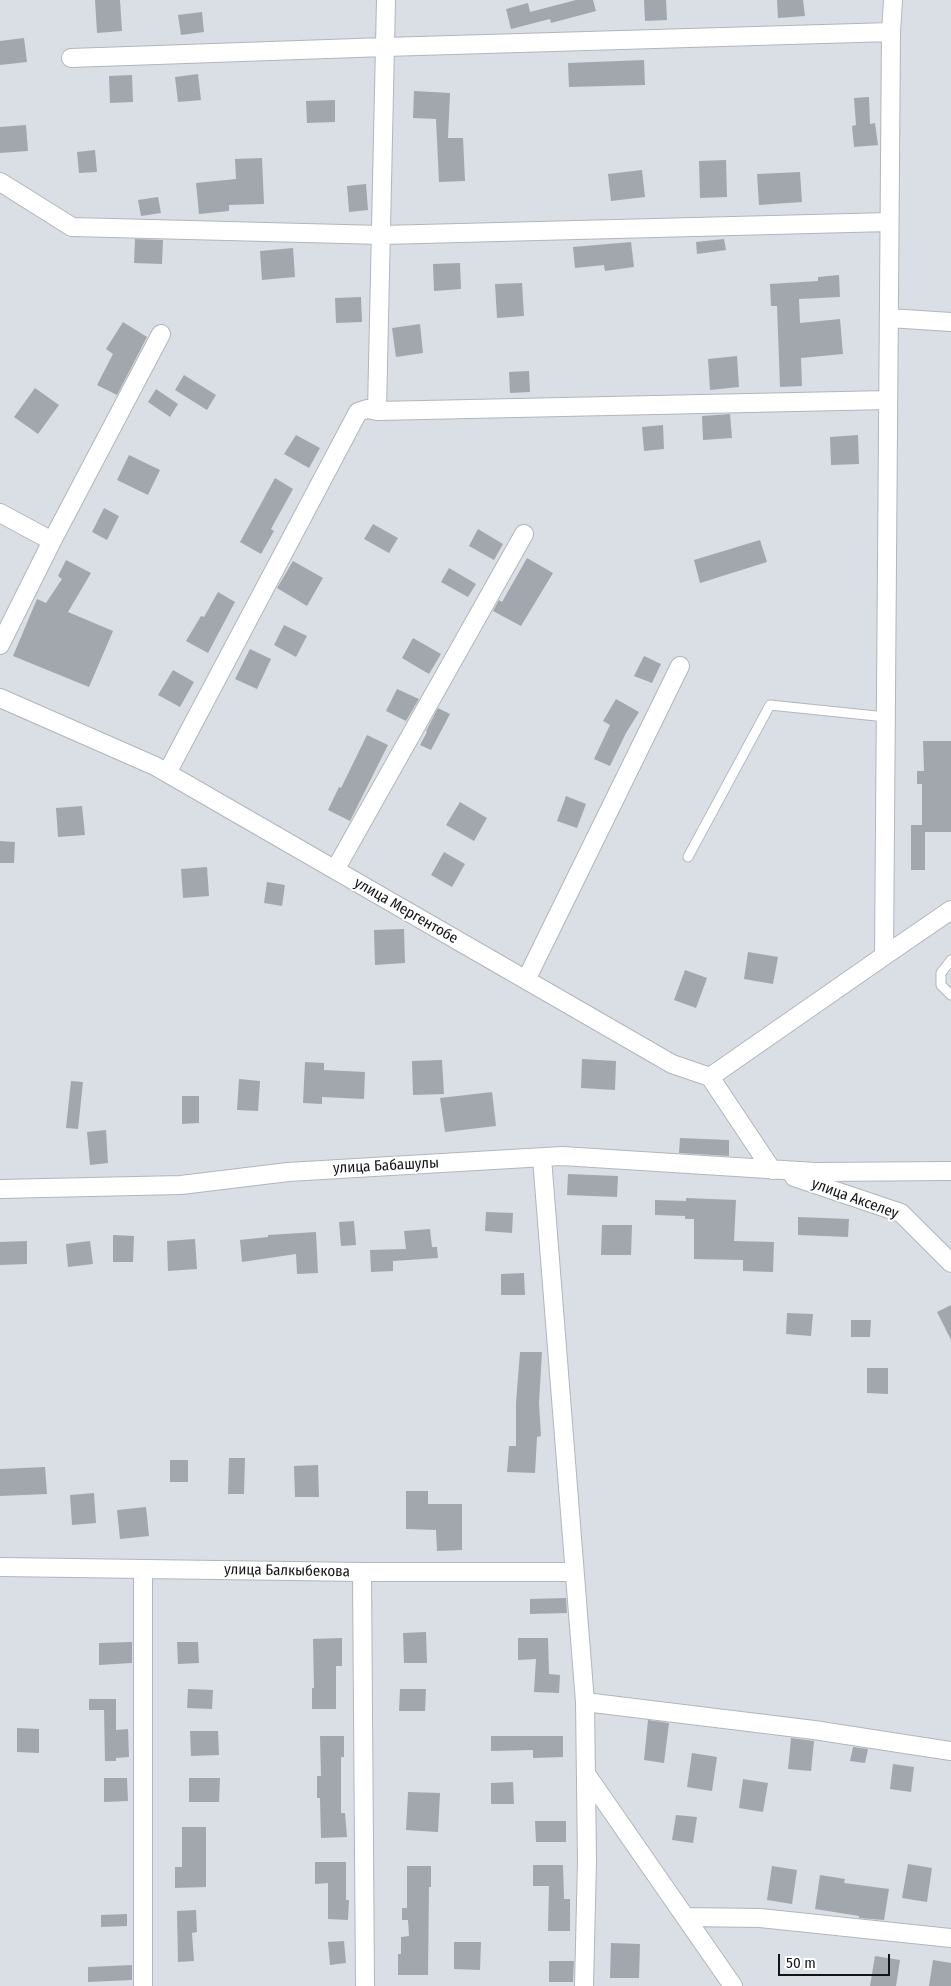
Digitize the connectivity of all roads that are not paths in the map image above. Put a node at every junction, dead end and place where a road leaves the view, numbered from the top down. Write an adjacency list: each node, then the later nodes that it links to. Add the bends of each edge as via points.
1 (386, 0): 4 (street)
2 (894, 0): 3 (street)
3 (891, 32): 4 (street); 7 (street)
4 (385, 46): 5 (street); 8 (street)
5 (71, 58)
6 (0, 182): 8 (street, via 72,226)
7 (889, 222): 8 (street); 9 (street)
8 (382, 235): 13 (street)
9 (889, 318): 10 (street); 12 (street)
10 (951, 322)
11 (161, 334): 16 (street)
12 (888, 400): 13 (street); 20 (street)
13 (377, 411): 21 (street, via 367,409 358,412)
14 (0, 512): 16 (street)
15 (524, 534): 23 (street)
16 (52, 541): 17 (street)
17 (0, 645)
18 (680, 666): 27 (street)
19 (0, 698): 21 (street, улица Мергентобе)
20 (886, 717): 22 (lane, via 770,705); 25 (street)
21 (167, 773): 23 (street, улица Мергентобе)
22 (688, 857)
23 (335, 870): 27 (street, улица Мергентобе)
24 (951, 910): 25 (street)
25 (884, 956): 29 (street)
26 (951, 960): 28 (lane, via 941,974 941,985)
27 (526, 980): 29 (street, улица Мергентобе, via 672,1064)
28 (951, 995)
29 (710, 1077): 31 (street)
30 (542, 1158): 31 (street, улица Бабашулы, via 571,1157); 33 (street, улица Бабашулы, via 288,1172 181,1185); 38 (street)
31 (772, 1170): 32 (street); 34 (street, улица Акселеу, via 901,1213)
32 (951, 1171)
33 (0, 1189)
34 (951, 1263)
35 (0, 1567): 36 (street, улица Балкыбекова)
36 (143, 1569): 37 (street, улица Балкыбекова); 44 (street)
37 (362, 1572): 38 (street, улица Балкыбекова); 45 (street)
38 (574, 1572): 39 (street)
39 (585, 1702): 40 (street, via 814,1730); 41 (street)
40 (951, 1751)
41 (586, 1774): 42 (street); 46 (street)
42 (686, 1917): 43 (street, via 760,1918); 47 (street)
43 (951, 1938)
44 (143, 1986)
45 (364, 1986)
46 (584, 1986)
47 (733, 1986)

